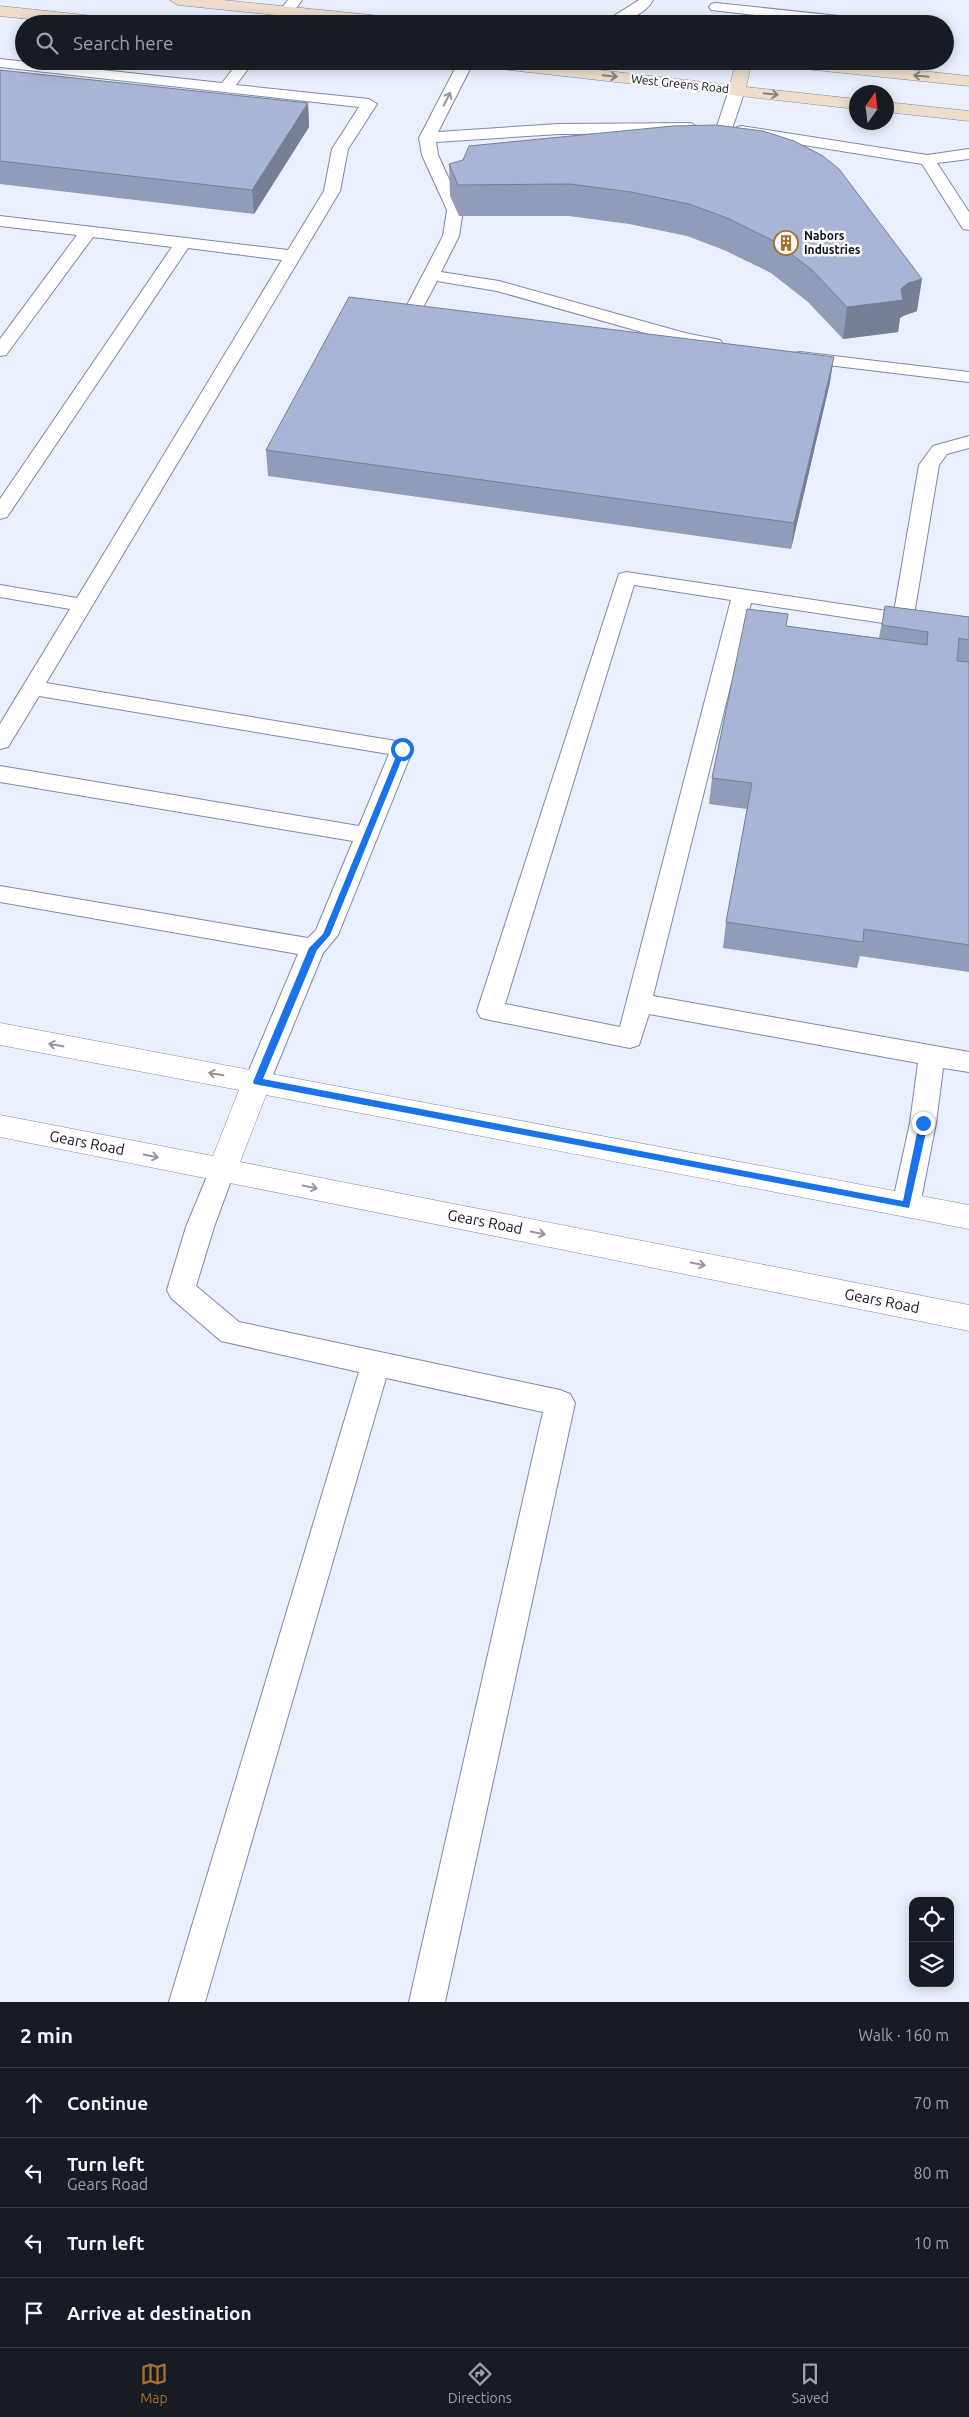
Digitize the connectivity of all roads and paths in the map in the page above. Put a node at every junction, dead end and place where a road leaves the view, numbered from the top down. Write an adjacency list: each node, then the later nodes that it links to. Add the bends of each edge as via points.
1 (178, 0): 5 (main road)
2 (646, 0): 8 (lane)
3 (716, 7): 9 (lane)
4 (0, 12): 6 (main road)
5 (286, 12): 7 (main road)
6 (30, 15)
7 (317, 15)
8 (624, 15)
9 (822, 15)
10 (0, 63): 11 (lane)
11 (15, 65)
12 (63, 70): 19 (lane)
13 (240, 70): 19 (lane)
14 (462, 70): 25 (lane, one-way to 14)
15 (556, 70): 20 (main road, West Greens Road, one-way to 20)
16 (742, 70): 20 (main road)
17 (882, 70): 18 (main road, one-way to 17)
18 (969, 81)
19 (226, 88): 32 (lane, via 369,104 340,149 332,192)
20 (737, 90): 21 (main road, West Greens Road, one-way to 21); 24 (lane)
21 (849, 103)
22 (894, 108): 23 (main road)
23 (969, 116)
24 (724, 128): 25 (lane, via 598,127 492,131); 27 (lane)
25 (426, 138): 33 (lane, via 454,210 450,236)
26 (969, 154): 27 (lane)
27 (927, 160): 29 (lane)
28 (0, 221): 30 (lane)
29 (969, 225)
30 (89, 231): 31 (lane); 36 (lane)
31 (183, 243): 32 (lane); 40 (lane)
32 (293, 256): 43 (lane)
33 (431, 275): 34 (lane); 35 (lane, via 499,286 683,338)
34 (404, 328)
35 (732, 347)
36 (0, 351)
37 (781, 355): 38 (lane)
38 (969, 377)
39 (969, 442): 44 (lane, via 940,450 929,465)
40 (0, 513)
41 (0, 591): 43 (lane)
42 (742, 596): 44 (lane); 52 (lane); 52 (lane, via 626,578 490,1012 630,1038)
43 (83, 604): 46 (lane)
44 (902, 620): 45 (lane)
45 (969, 629)
46 (32, 688): 47 (lane); 49 (lane, via 402,749)
47 (0, 742)
48 (0, 774): 49 (lane)
49 (367, 835): 51 (lane, via 326,935)
50 (0, 894): 51 (lane)
51 (313, 948): 56 (lane)
52 (639, 1003): 54 (lane)
53 (0, 1034): 56 (street, one-way to 53)
54 (932, 1056): 55 (lane); 59 (lane, via 923,1123)
55 (969, 1062)
56 (257, 1082): 58 (street); 59 (street)
57 (0, 1126): 58 (street, Gears Road, one-way to 58)
58 (222, 1170): 61 (street, Gears Road, one-way to 61); 62 (lane, via 180,1290 231,1332)
59 (906, 1205): 60 (street)
60 (969, 1217)
61 (969, 1318)
62 (376, 1363): 63 (lane); 64 (lane, via 560,1403)
63 (187, 2002)
64 (427, 2002)

